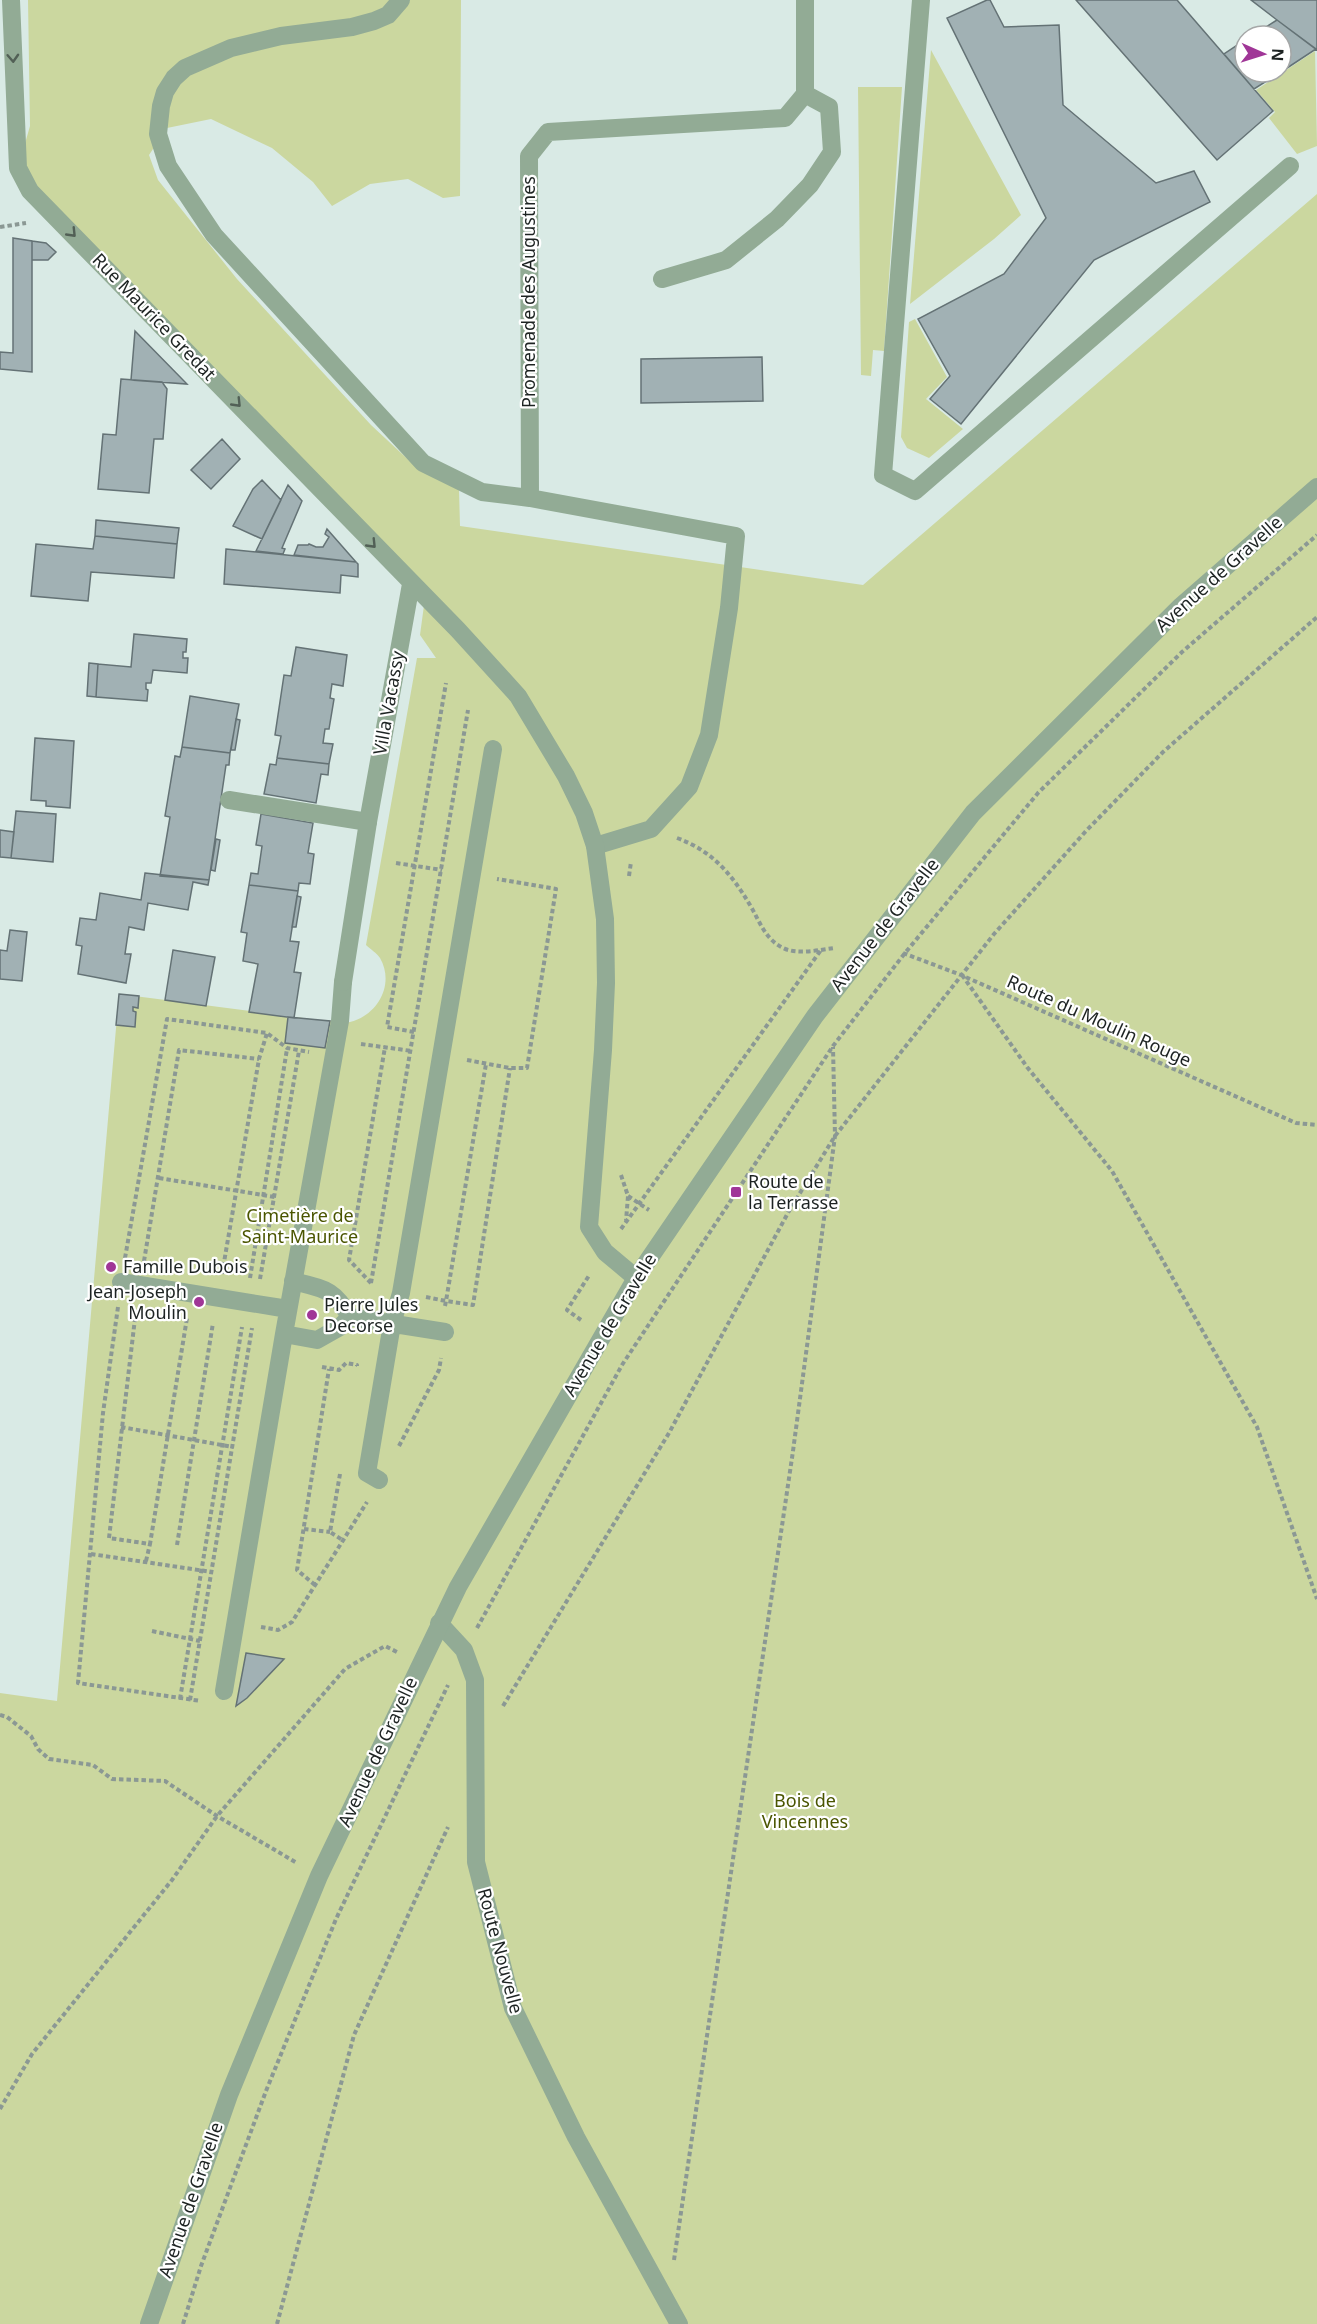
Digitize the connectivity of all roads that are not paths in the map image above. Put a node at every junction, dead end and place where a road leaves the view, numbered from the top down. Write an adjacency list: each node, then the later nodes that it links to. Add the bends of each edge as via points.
1 (11, 0): 10 (street, Rue Maurice Gredat, one-way to 10, via 18,168 30,191)
2 (401, 0): 9 (street, via 388,15 374,21 231,48 185,68 165,92 158,134 160,147 168,166 214,235 423,463 482,492)
3 (805, 0): 5 (street)
4 (921, 0): 6 (street, via 883,475 915,491)
5 (805, 94): 7 (street, via 829,107 832,152 810,185 777,219 726,260); 9 (street, Promenade des Augustines, via 785,118 548,132 529,156)
6 (1290, 166)
7 (662, 279)
8 (1317, 487): 15 (street, Avenue de Gravelle, via 1181,606 973,813 815,1016)
9 (530, 498): 14 (street, via 736,536 709,735 690,787 651,829)
10 (411, 584): 13 (street, Villa Vacassy); 14 (street, via 518,696 566,776)
11 (493, 749): 20 (street)
12 (229, 800): 13 (street)
13 (368, 822): 16 (street, Villa Vacassy, via 340,1022)
14 (595, 846): 15 (street, via 605,919 606,983 590,1227 605,1252)
15 (636, 1278): 24 (street, Avenue de Gravelle)
16 (293, 1281): 18 (street, Villa Vacassy); 19 (street, via 325,1290 340,1300)
17 (121, 1282): 18 (street)
18 (288, 1309): 22 (street, Villa Vacassy)
19 (350, 1317): 20 (street); 22 (street, via 316,1340)
20 (392, 1324): 21 (street); 23 (street, via 367,1473)
21 (445, 1332)
22 (284, 1334): 25 (street, Villa Vacassy)
23 (379, 1480)
24 (439, 1623): 26 (street, Avenue de Gravelle, via 319,1876 229,2095); 27 (street, Route Nouvelle, via 464,1650 475,1680 476,1862 513,2008 576,2137)
25 (224, 1691)
26 (148, 2324)
27 (679, 2324)

